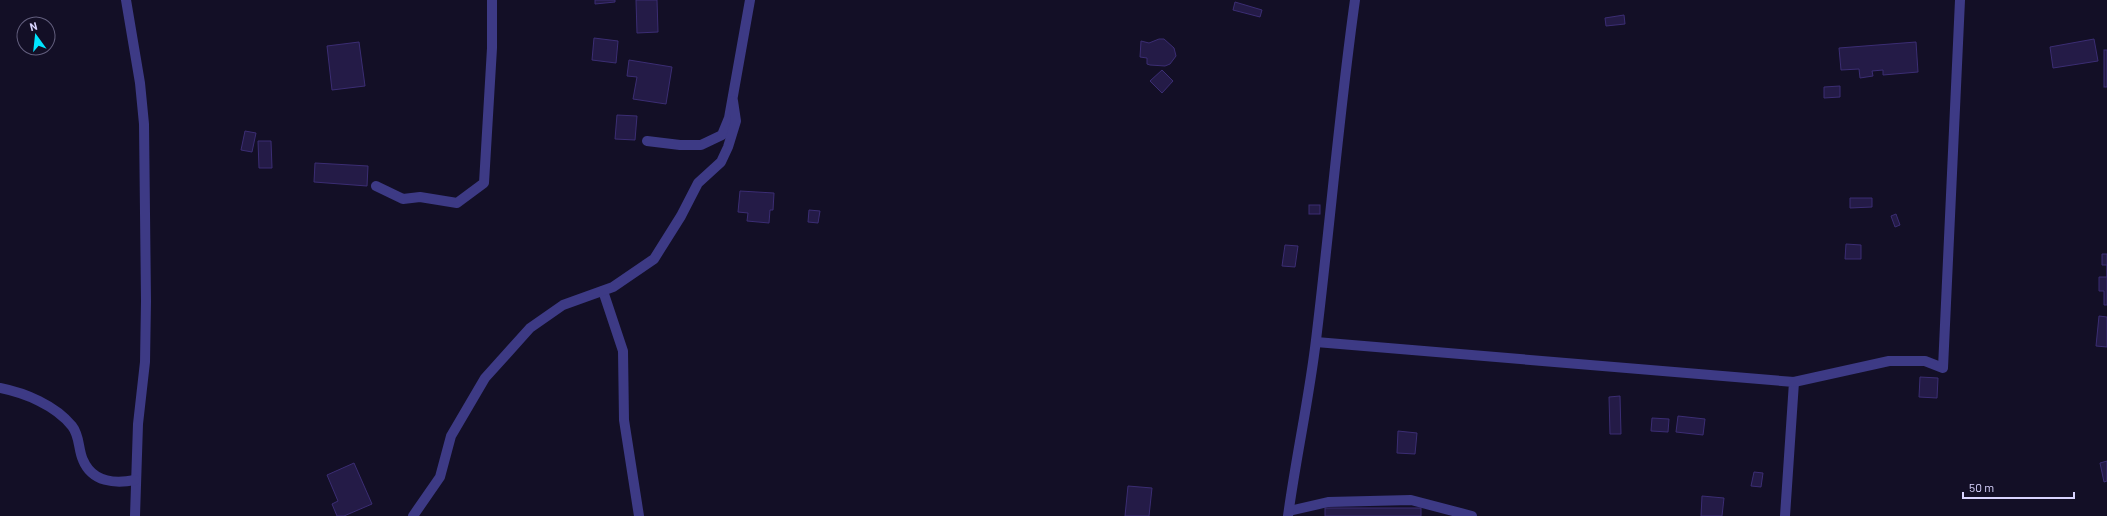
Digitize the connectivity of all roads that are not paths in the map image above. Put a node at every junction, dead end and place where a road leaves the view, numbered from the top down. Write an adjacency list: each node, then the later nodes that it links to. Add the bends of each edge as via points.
1 (126, 0): 13 (street, via 138,67 144,124 145,362)
2 (492, 0): 8 (street, via 492,48 484,182 457,203 420,197 403,199)
3 (750, 0): 6 (street)
4 (1356, 0): 10 (street, via 1345,72)
5 (1960, 0): 11 (street, via 1943,368 1925,361 1889,361)
6 (733, 101): 7 (street, via 722,136 701,145); 9 (street, via 736,121 721,162 698,182 681,216 654,259 614,287)
7 (647, 141)
8 (376, 186)
9 (603, 291): 16 (street, via 563,305 530,328 485,378 451,436 440,477); 17 (street, via 623,352 624,420)
10 (1316, 342): 11 (street); 14 (street)
11 (1794, 382): 19 (street)
12 (0, 388): 13 (street, via 31,398 71,424 83,460 90,472 112,482)
13 (135, 480): 15 (street)
14 (1288, 514): 18 (street, via 1328,502 1411,500)
15 (134, 516)
16 (413, 516)
17 (638, 516)
18 (1472, 516)
19 (1785, 516)

